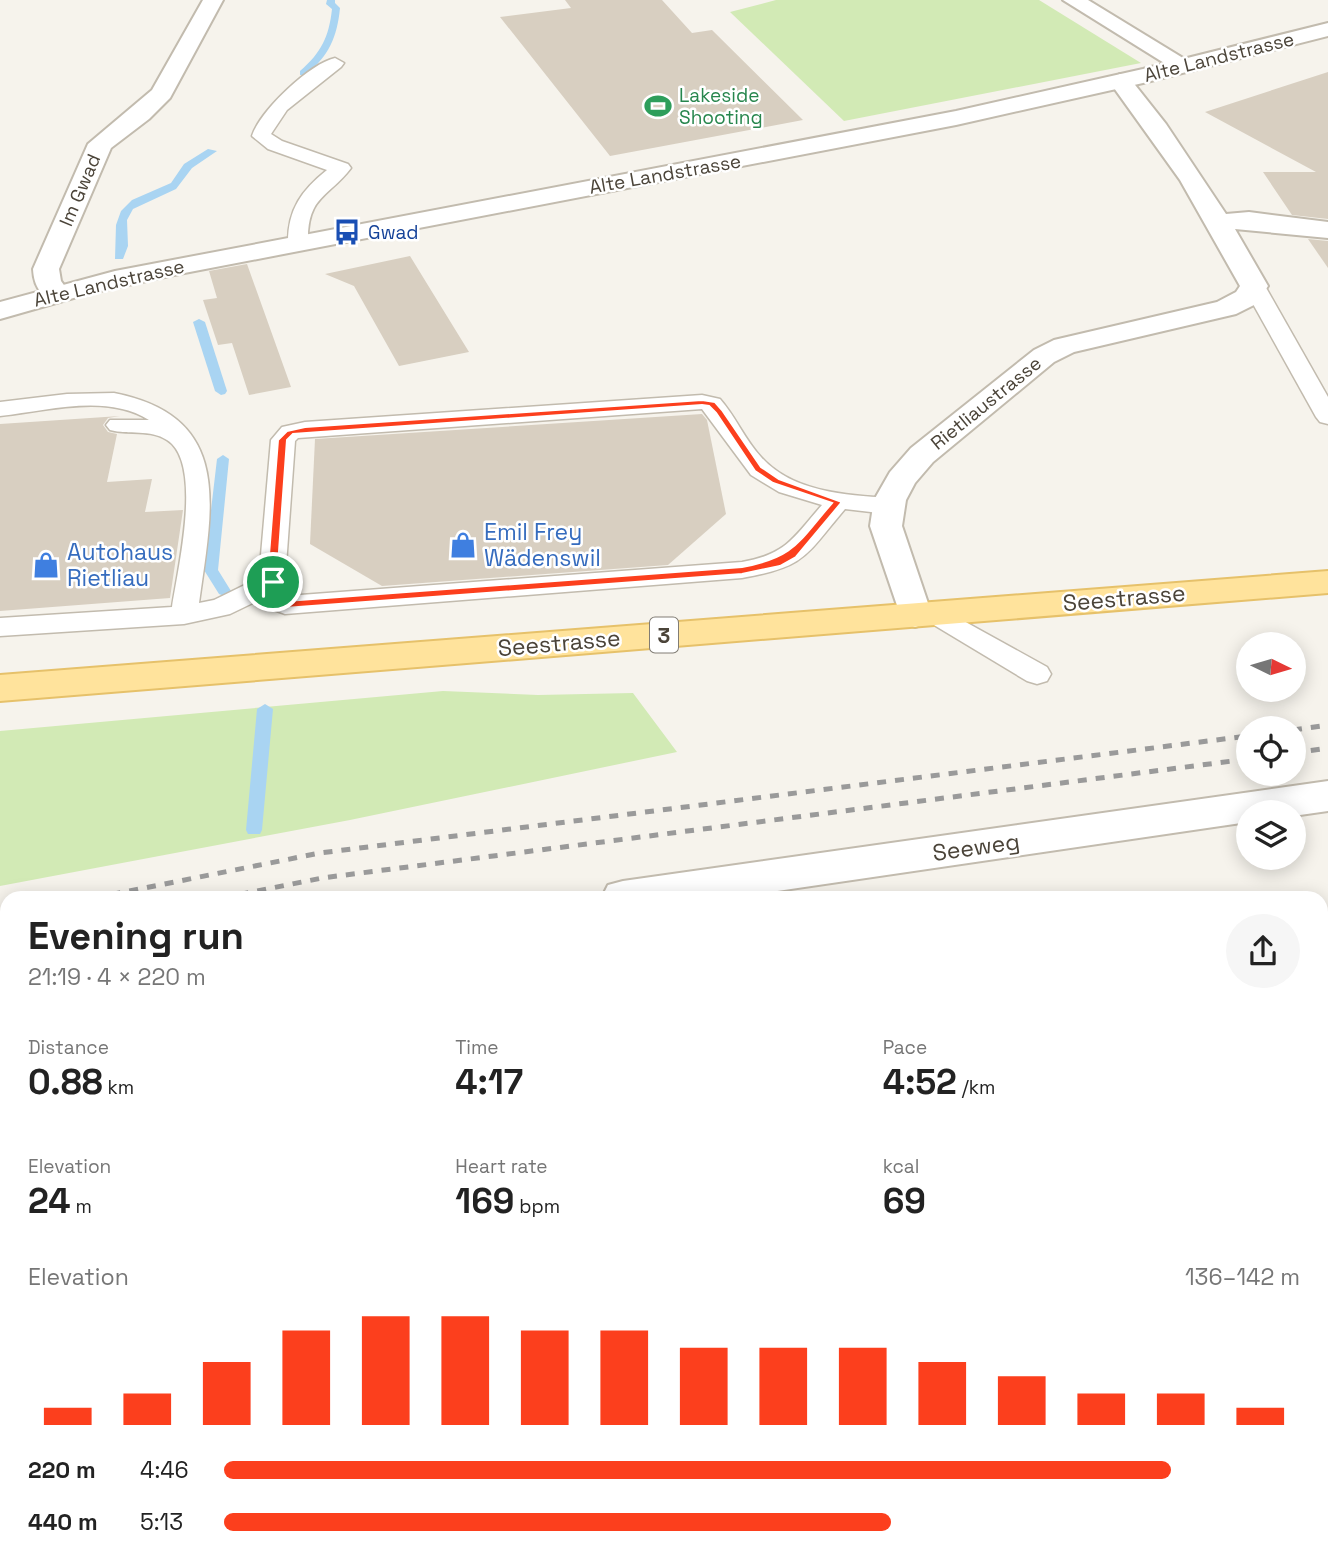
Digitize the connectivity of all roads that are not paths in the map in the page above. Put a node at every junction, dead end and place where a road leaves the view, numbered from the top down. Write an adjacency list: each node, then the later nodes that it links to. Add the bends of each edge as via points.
1 (213, 0): 11 (street, Im Gwad, via 162,93 100,144 46,269 47,282)
2 (1073, 0): 5 (street)
3 (1328, 29): 5 (street, Alte Landstrasse)
4 (335, 63): 9 (lane, via 262,129 261,136 275,145 341,168 304,202 296,221)
5 (1185, 66): 6 (street, Alte Landstrasse)
6 (1120, 81): 7 (street); 9 (street, Alte Landstrasse, via 925,126)
7 (1219, 222): 8 (street, via 1249,220); 10 (street)
8 (1328, 230)
9 (298, 242): 11 (street, Alte Landstrasse)
10 (1254, 286): 14 (lane); 18 (street, Rietliaustrasse, via 1246,298 1226,308 1064,346 1044,356 922,455 901,479)
11 (55, 292): 12 (street, Alte Landstrasse)
12 (0, 311)
13 (0, 409): 16 (lane, via 108,399 141,404 161,414)
14 (1328, 417)
15 (118, 425): 16 (lane, via 161,430)
16 (181, 439): 22 (lane, via 196,469 199,498)
17 (838, 502): 18 (lane); 19 (lane, via 792,555 776,564 742,570 285,605 275,601); 19 (lane, via 776,481 758,469 719,411 702,402 305,429 290,432 283,440)
18 (888, 506): 21 (street, via 886,526)
19 (273, 582): 22 (lane, via 221,608)
20 (1328, 582): 21 (main road, Seestrasse / 3)
21 (924, 614): 24 (lane); 25 (main road, Seestrasse / 3)
22 (184, 615): 23 (lane)
23 (0, 627)
24 (1037, 674)
25 (0, 688)
26 (1328, 796): 27 (street, Seeweg)
27 (665, 891)

